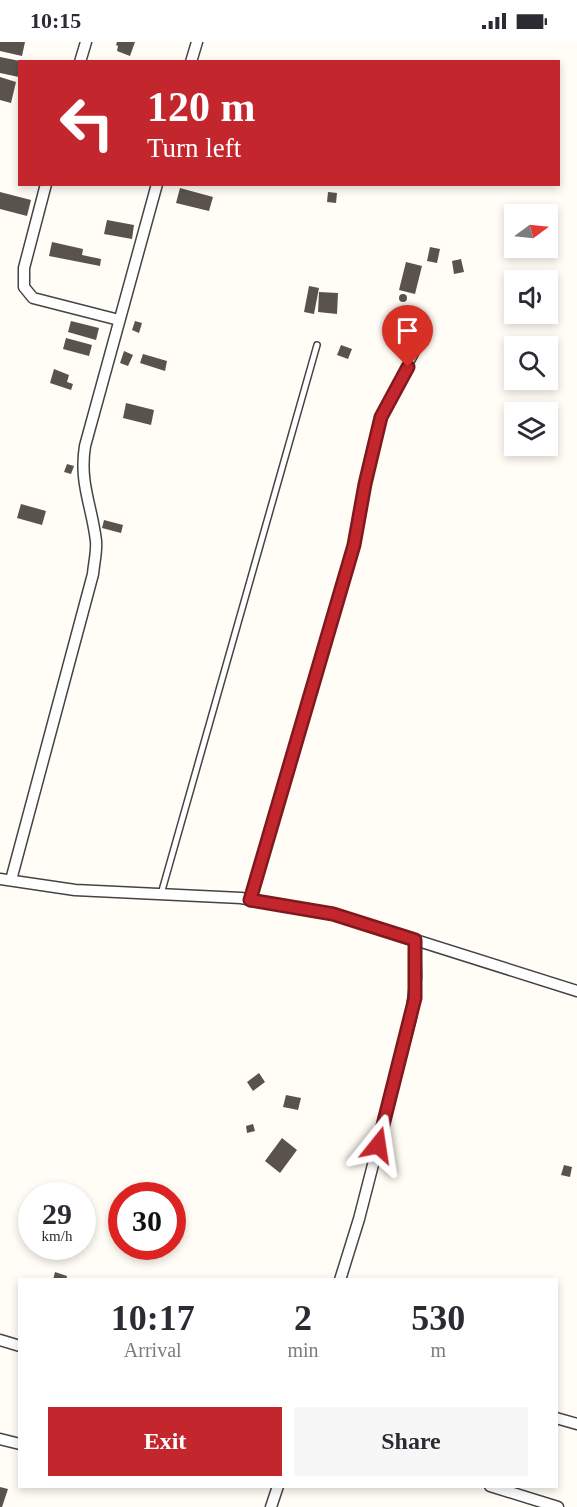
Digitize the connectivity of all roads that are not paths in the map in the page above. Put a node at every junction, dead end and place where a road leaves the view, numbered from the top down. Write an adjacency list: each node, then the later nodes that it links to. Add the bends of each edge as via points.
1 (86, 42): 3 (street)
2 (197, 42): 4 (street)
3 (81, 60)
4 (192, 60)
5 (45, 186): 7 (street, via 24,268 24,287 33,298)
6 (156, 186): 7 (street)
7 (119, 320): 10 (street, via 82,462 96,542 93,574)
8 (317, 345): 11 (lane)
9 (417, 351): 12 (lane, via 381,417 354,545)
10 (5, 880): 11 (street, via 75,890)
11 (161, 894): 12 (street)
12 (250, 900): 13 (street, via 333,914)
13 (415, 940): 14 (street); 15 (street, via 411,1017)
14 (577, 991)
15 (341, 1278)
16 (0, 1340): 17 (street)
17 (18, 1345)
18 (558, 1419): 19 (street)
19 (577, 1424)
20 (0, 1439): 21 (street)
21 (18, 1444)
22 (277, 1488): 24 (street)
23 (496, 1488): 25 (street)
24 (272, 1507)
25 (558, 1507)

